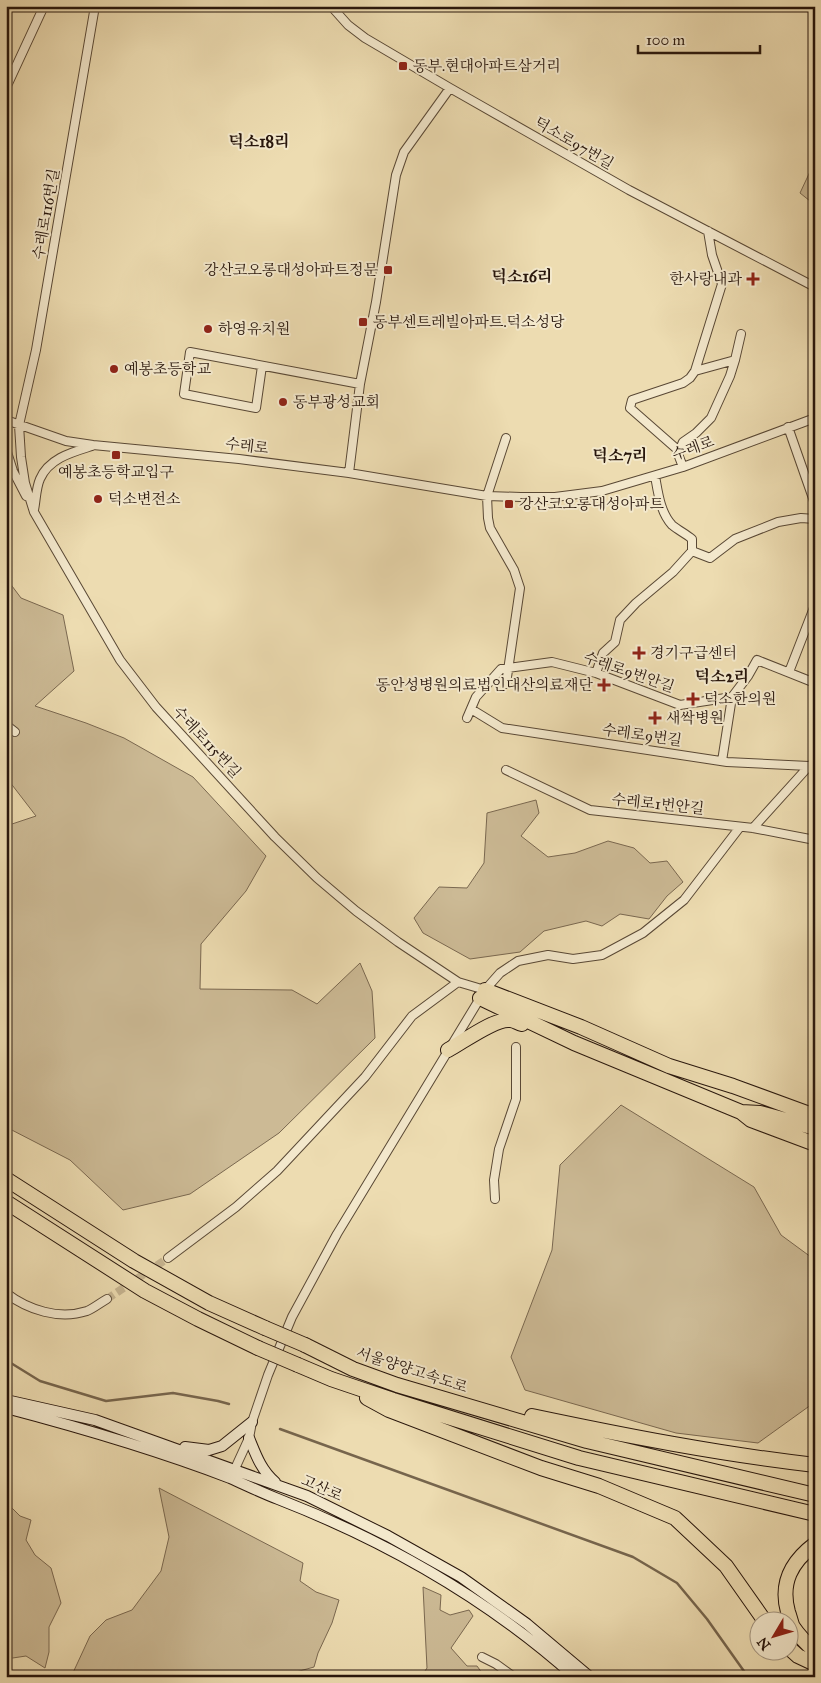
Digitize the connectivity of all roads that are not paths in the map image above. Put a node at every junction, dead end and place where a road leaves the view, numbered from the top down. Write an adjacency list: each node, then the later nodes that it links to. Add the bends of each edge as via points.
1 (44, 6): 4 (street)
2 (95, 6): 15 (street, 수레로116번길, via 36,350)
3 (331, 6): 5 (street, 덕소로97번길, via 365,38)
4 (6, 88)
5 (450, 88): 6 (street, 덕소로97번길, via 629,190); 12 (street, via 404,152 396,175)
6 (708, 230): 7 (street, 덕소로97번길); 11 (street, via 722,284)
7 (815, 287)
8 (741, 334): 9 (street)
9 (734, 360): 11 (street); 20 (street, via 711,418 683,442)
10 (262, 366): 10 (street, via 190,352 184,394 256,408); 12 (street)
11 (695, 371): 20 (street, via 683,383 632,400 630,408)
12 (360, 384): 22 (street)
13 (815, 418): 16 (street, 수레로)
14 (6, 420): 15 (street, 수레로)
15 (19, 425): 18 (street, 수레로, via 66,441); 26 (street, 수레로115번길, via 25,483)
16 (788, 427): 21 (street, 수레로); 25 (street)
17 (506, 438): 24 (street)
18 (94, 445): 22 (street, 수레로); 26 (street, via 69,453 45,470 39,480)
19 (6, 450): 26 (street, via 19,486)
20 (679, 451): 21 (street)
21 (684, 467): 23 (street, 수레로)
22 (349, 473): 24 (street, 수레로)
23 (654, 476): 24 (street, 수레로, via 602,491 555,497); 28 (street, via 664,512 672,524 692,539)
24 (487, 496): 30 (street, via 490,528 514,570 520,588)
25 (815, 504)
26 (34, 511): 46 (street, 수레로115번길, via 120,660 156,707 317,878 398,942)
27 (815, 519): 28 (street, via 778,522 735,539 710,558)
28 (692, 551): 32 (street, via 620,620 615,642 603,653)
29 (815, 605): 31 (street)
30 (509, 668): 32 (street, 수레로9번안길, via 552,662); 34 (street); 36 (street, 수레로9번안길, via 501,669 476,696)
31 (789, 672): 33 (street); 35 (street, via 757,660)
32 (596, 673): 35 (street, 수레로9번안길, via 680,705)
33 (815, 683)
34 (506, 684)
35 (732, 697): 40 (street)
36 (471, 709): 37 (street, 수레로9번안길); 40 (street, 수레로9번길, via 502,728)
37 (467, 718)
38 (6, 726): 39 (street)
39 (15, 732)
40 (722, 761): 41 (street, 수레로9번길)
41 (813, 765): 44 (street)
42 (506, 770): 43 (street, 수레로1번안길, via 590,810)
43 (740, 827): 44 (street, 수레로1번안길); 47 (street, via 684,900 643,933 602,955 573,959 548,955 518,961 500,973)
44 (753, 828): 45 (street, 수레로1번안길)
45 (815, 840)
46 (458, 982): 47 (street, 수레로115번길); 60 (street, via 412,1016 365,1077 278,1171)
47 (483, 994): 48 (highway); 50 (street); 51 (highway, via 581,1028 669,1066)
48 (549, 1031): 50 (highway, via 539,1031 510,1020 483,1029); 53 (highway)
49 (516, 1047): 58 (street, via 516,1099 499,1149 494,1180)
50 (448, 1050): 67 (street, via 337,1234 292,1317)
51 (733, 1086): 52 (highway); 54 (highway)
52 (815, 1105)
53 (741, 1112): 55 (highway, via 760,1113); 56 (highway, via 751,1120)
54 (815, 1116)
55 (815, 1128)
56 (815, 1144)
57 (6, 1179): 64 (highway, 서울양양고속도로, bridge, via 134,1261 209,1303 353,1369)
58 (495, 1199)
59 (6, 1202): 63 (highway, bridge, via 145,1291 258,1348)
60 (168, 1258)
61 (6, 1292): 62 (street, via 18,1302 54,1313 72,1314 88,1310)
62 (107, 1299)
63 (331, 1379): 74 (highway, via 579,1458); 76 (highway, via 389,1410 541,1468 599,1486 675,1518 726,1566)
64 (434, 1396): 70 (highway, via 676,1446); 73 (highway, 서울양양고속도로, via 587,1441)
65 (6, 1400): 69 (street, 고산로, via 95,1420)
66 (6, 1408): 71 (street, 고산로)
67 (252, 1422): 68 (street); 69 (street, via 222,1446 209,1450)
68 (249, 1438): 71 (street); 72 (street, via 259,1463)
69 (162, 1443): 71 (street, 고산로)
70 (815, 1465)
71 (232, 1474): 72 (street, 고산로); 82 (street, 고산로, via 411,1560 485,1605)
72 (280, 1486): 83 (street, 고산로, via 388,1536 460,1577 527,1624)
73 (815, 1495)
74 (815, 1514)
75 (815, 1544): 77 (highway, via 794,1566 784,1599 793,1626)
76 (757, 1610)
77 (815, 1650)
78 (798, 1656): 80 (highway)
79 (482, 1657): 81 (street)
80 (815, 1664)
81 (514, 1677)
82 (575, 1677)
83 (590, 1677)

